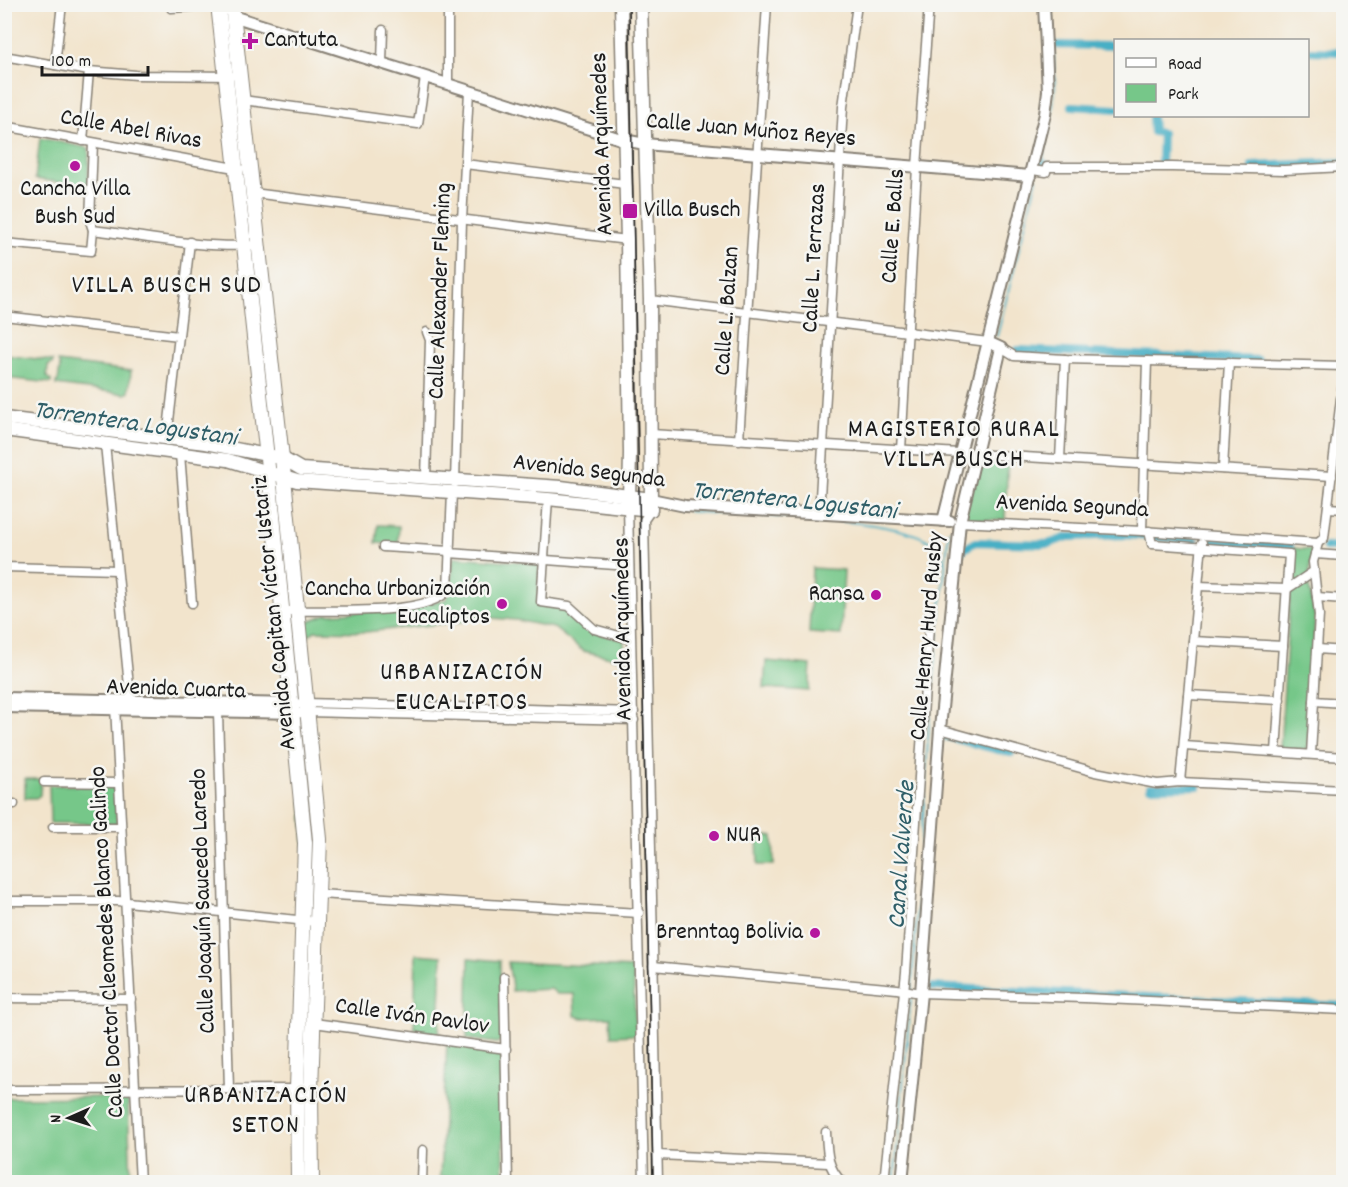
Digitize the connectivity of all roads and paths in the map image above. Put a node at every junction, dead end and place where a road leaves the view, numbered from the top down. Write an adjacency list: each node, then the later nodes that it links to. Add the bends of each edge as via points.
1 (62, 4): 15 (street)
2 (218, 4): 10 (street); 18 (main road, Avenida Capitan Víctor Ustariz)
3 (448, 4): 20 (street)
4 (621, 4): 24 (main road, Avenida Arquímedes)
5 (641, 4): 27 (main road, Avenida Arquímedes)
6 (767, 4): 28 (street, Calle L. Balzan)
7 (857, 4): 29 (street, Calle L. Terrazas)
8 (929, 4): 31 (street, Calle E. Balls)
9 (1044, 4): 35 (street, Calle Henry Hurd Rusby, via 1048,92)
10 (171, 8)
11 (233, 11): 14 (street, Calle Juan Muñoz Reyes, via 250,22); 17 (main road, Avenida Capitan Víctor Ustariz)
12 (383, 30): 14 (street)
13 (4, 56): 15 (street)
14 (382, 63): 19 (street, Calle Juan Muñoz Reyes)
15 (55, 65): 16 (street)
16 (89, 71): 18 (street); 25 (street)
17 (240, 75): 18 (street); 22 (main road, Avenida Capitan Víctor Ustariz)
18 (226, 77): 34 (main road, Avenida Capitan Víctor Ustariz)
19 (425, 77): 20 (street, Calle Juan Muñoz Reyes); 22 (street, via 418,124)
20 (448, 84): 21 (street, Calle Juan Muñoz Reyes)
21 (469, 91): 24 (street, Calle Juan Muñoz Reyes); 30 (street, Calle Alexander Fleming)
22 (243, 100): 33 (main road, Avenida Capitan Víctor Ustariz)
23 (4, 126): 25 (street, Calle Abel Rivas)
24 (624, 140): 27 (street, Calle Juan Muñoz Reyes); 36 (main road, Avenida Arquímedes)
25 (83, 141): 26 (street, Calle Abel Rivas)
26 (93, 143): 34 (street, Calle Abel Rivas); 39 (street)
27 (645, 144): 28 (street, Calle Juan Muñoz Reyes); 45 (main road, Avenida Arquímedes)
28 (758, 154): 29 (street, Calle Juan Muñoz Reyes); 46 (street, Calle L. Balzan)
29 (840, 162): 31 (street, Calle Juan Muñoz Reyes); 48 (street, Calle L. Terrazas)
30 (465, 165): 36 (street); 38 (street, Calle Alexander Fleming)
31 (917, 167): 35 (street, Calle Juan Muñoz Reyes); 50 (street, Calle E. Balls)
32 (1344, 167): 35 (street, via 1046,169)
33 (250, 168): 34 (street, Calle Abel Rivas); 37 (main road, Avenida Capitan Víctor Ustariz)
34 (235, 169): 44 (main road, Avenida Capitan Víctor Ustariz)
35 (1031, 173): 52 (street, Calle Henry Hurd Rusby)
36 (625, 184): 40 (main road, Avenida Arquímedes)
37 (253, 192): 38 (street); 43 (main road, Avenida Capitan Víctor Ustariz)
38 (462, 220): 40 (street); 80 (street, Calle Alexander Fleming)
39 (93, 230): 41 (street); 42 (street, via 91,251)
40 (627, 240): 83 (main road, Avenida Arquímedes)
41 (190, 242): 44 (street); 51 (street)
42 (4, 243)
43 (258, 245): 44 (street); 63 (main road, Avenida Capitan Víctor Ustariz)
44 (243, 246): 63 (main road, Avenida Capitan Víctor Ustariz)
45 (650, 300): 46 (street); 61 (main road, Avenida Arquímedes)
46 (747, 312): 48 (street); 64 (street, Calle L. Balzan)
47 (4, 316): 51 (street)
48 (831, 321): 50 (street); 66 (street, Calle L. Terrazas)
49 (428, 332): 79 (street)
50 (906, 332): 52 (street); 67 (street, Calle E. Balls)
51 (178, 336): 62 (street)
52 (988, 342): 53 (street); 69 (street, Calle Henry Hurd Rusby)
53 (1001, 348): 54 (street, via 1014,356); 71 (street, Calle Henry Hurd Rusby)
54 (1065, 359): 55 (street); 73 (street)
55 (1147, 361): 56 (street); 74 (street)
56 (1229, 362): 57 (street); 75 (street)
57 (1344, 366)
58 (1344, 374): 77 (street)
59 (4, 418): 62 (main road, Avenida Segunda)
60 (4, 430): 65 (main road, Avenida Segunda)
61 (651, 434): 64 (street); 84 (main road, Avenida Arquímedes)
62 (167, 438): 70 (main road, Avenida Segunda)
63 (273, 440): 70 (main road, Avenida Capitan Víctor Ustariz); 72 (main road, Avenida Capitan Víctor Ustariz)
64 (739, 440): 66 (street)
65 (105, 444): 68 (main road, Avenida Segunda); 101 (street)
66 (823, 446): 67 (street); 87 (street, Calle L. Terrazas)
67 (901, 450): 69 (street)
68 (180, 454): 76 (main road, Avenida Segunda, via 228,460); 107 (street)
69 (960, 454): 71 (street); 88 (street, Calle Henry Hurd Rusby)
70 (267, 455): 72 (main road, Avenida Segunda); 76 (main road, Avenida Capitan Víctor Ustariz)
71 (976, 455): 73 (street); 89 (street, Calle Henry Hurd Rusby)
72 (282, 458): 78 (main road, Avenida Capitan Víctor Ustariz); 79 (main road, Avenida Segunda, via 301,469)
73 (1060, 459): 74 (street)
74 (1144, 464): 75 (street); 90 (street)
75 (1223, 469): 77 (street)
76 (269, 472): 78 (main road, Avenida Segunda); 81 (main road, Avenida Capitan Víctor Ustariz)
77 (1332, 476): 85 (street)
78 (284, 477): 80 (main road, Avenida Segunda, via 297,482); 81 (main road, Avenida Capitan Víctor Ustariz)
79 (426, 478): 80 (main road, Avenida Segunda)
80 (454, 488): 82 (main road, Avenida Segunda); 83 (main road, Avenida Segunda, via 561,487); 95 (street, Calle Alexander Fleming)
81 (278, 495): 108 (main road, Avenida Capitan Víctor Ustariz)
82 (548, 499): 83 (main road, Avenida Segunda); 98 (street)
83 (629, 501): 84 (main road, Avenida Segunda); 99 (street, Avenida Arquímedes)
84 (651, 505): 87 (street, Avenida Segunda); 144 (street, Avenida Arquímedes, via 644,520)
85 (1328, 508): 86 (street); 92 (street, via 1324,538)
86 (1344, 509)
87 (819, 514): 88 (street, Avenida Segunda)
88 (943, 521): 89 (street, Avenida Segunda)
89 (960, 522): 90 (street, Avenida Segunda); 127 (street, Calle Henry Hurd Rusby)
90 (1145, 531): 91 (street, Avenida Segunda); 94 (street, via 1152,544)
91 (1203, 535): 92 (street, Avenida Segunda); 94 (street)
92 (1318, 543): 96 (street)
93 (383, 547): 95 (street)
94 (1202, 548): 103 (street); 104 (street, via 1289,554)
95 (450, 552): 98 (street); 108 (street, Calle Alexander Fleming, via 448,590 440,599 361,611)
96 (1315, 554): 97 (street); 102 (street)
97 (1344, 556)
98 (543, 560): 99 (street); 110 (street, via 541,602 569,606 594,629)
99 (629, 566): 110 (street, Avenida Arquímedes)
100 (4, 567): 101 (street)
101 (117, 570): 120 (street)
102 (1314, 572): 104 (street); 105 (street)
103 (1198, 586): 104 (street); 111 (street)
104 (1287, 589): 112 (street)
105 (1317, 597): 106 (street); 113 (street)
106 (1344, 599)
107 (192, 603)
108 (290, 611): 123 (main road, Avenida Capitan Víctor Ustariz); 124 (main road, Avenida Capitan Víctor Ustariz)
109 (930, 612): 146 (street, Calle Henry Hurd Rusby)
110 (630, 639): 126 (street, Avenida Arquímedes)
111 (1193, 640): 112 (street); 115 (street)
112 (1283, 646): 117 (street)
113 (1318, 649): 114 (street); 118 (street)
114 (1344, 651)
115 (1188, 695): 117 (street); 128 (street)
116 (4, 698): 119 (street, Avenida Cuarta)
117 (1280, 700): 129 (street)
118 (1314, 701): 121 (street); 130 (street)
119 (115, 704): 120 (street, Avenida Cuarta); 122 (street, Avenida Cuarta); 134 (street, Calle Doctor Cleomedes Blanco Galindo)
120 (130, 704): 124 (street, Avenida Cuarta); 125 (street, Avenida Cuarta)
121 (1344, 704)
122 (4, 707)
123 (307, 707): 124 (street, Avenida Cuarta); 126 (street, Avenida Cuarta); 138 (main road, Avenida Capitan Víctor Ustariz, via 320,838)
124 (292, 710): 125 (street, Avenida Cuarta); 143 (main road, Avenida Capitan Víctor Ustariz)
125 (218, 712): 141 (street, Calle Joaquín Saucedo Laredo)
126 (634, 716): 142 (street, Avenida Arquímedes)
127 (940, 729): 133 (street, via 1095,772 1157,784); 146 (street, Calle Henry Hurd Rusby)
128 (1184, 746): 129 (street); 133 (street)
129 (1276, 752): 130 (street)
130 (1311, 754): 131 (street)
131 (1344, 757)
132 (44, 782): 134 (street)
133 (1180, 782): 135 (street)
134 (118, 783): 137 (street, Calle Doctor Cleomedes Blanco Galindo)
135 (1344, 790)
136 (53, 827): 137 (street)
137 (121, 827): 140 (street, Calle Doctor Cleomedes Blanco Galindo)
138 (318, 894): 142 (street); 143 (main road, Avenida Capitan Víctor Ustariz)
139 (4, 901): 140 (street)
140 (124, 903): 141 (street); 148 (street, Calle Doctor Cleomedes Blanco Galindo)
141 (224, 913): 143 (street); 153 (street, Calle Joaquín Saucedo Laredo)
142 (639, 913): 166 (street, Avenida Arquímedes)
143 (309, 921): 150 (main road, Avenida Capitan Víctor Ustariz); 154 (main road, Avenida Capitan Víctor Ustariz)
144 (653, 966): 146 (street); 159 (street, Avenida Arquímedes)
145 (504, 977): 151 (street)
146 (912, 992): 149 (street); 169 (street, Calle Henry Hurd Rusby); 170 (street, Calle Henry Hurd Rusby)
147 (4, 998): 148 (street)
148 (130, 999): 152 (street, Calle Doctor Cleomedes Blanco Galindo)
149 (1344, 1010)
150 (314, 1023): 151 (street, Calle Iván Pavlov); 155 (main road, Avenida Capitan Víctor Ustariz)
151 (506, 1049): 165 (street)
152 (136, 1088): 153 (street); 156 (street); 161 (street, Calle Doctor Cleomedes Blanco Galindo)
153 (229, 1089): 154 (street)
154 (297, 1089): 155 (street); 162 (main road, Avenida Capitan Víctor Ustariz)
155 (311, 1089): 163 (main road, Avenida Capitan Víctor Ustariz)
156 (4, 1090)
157 (826, 1132): 160 (street)
158 (423, 1149): 164 (street)
159 (658, 1155): 160 (street); 167 (street, Avenida Arquímedes)
160 (828, 1163): 168 (street)
161 (140, 1182)
162 (298, 1182)
163 (312, 1182)
164 (422, 1182)
165 (508, 1182)
166 (644, 1182)
167 (658, 1182)
168 (842, 1182)
169 (884, 1182)
170 (902, 1182)

